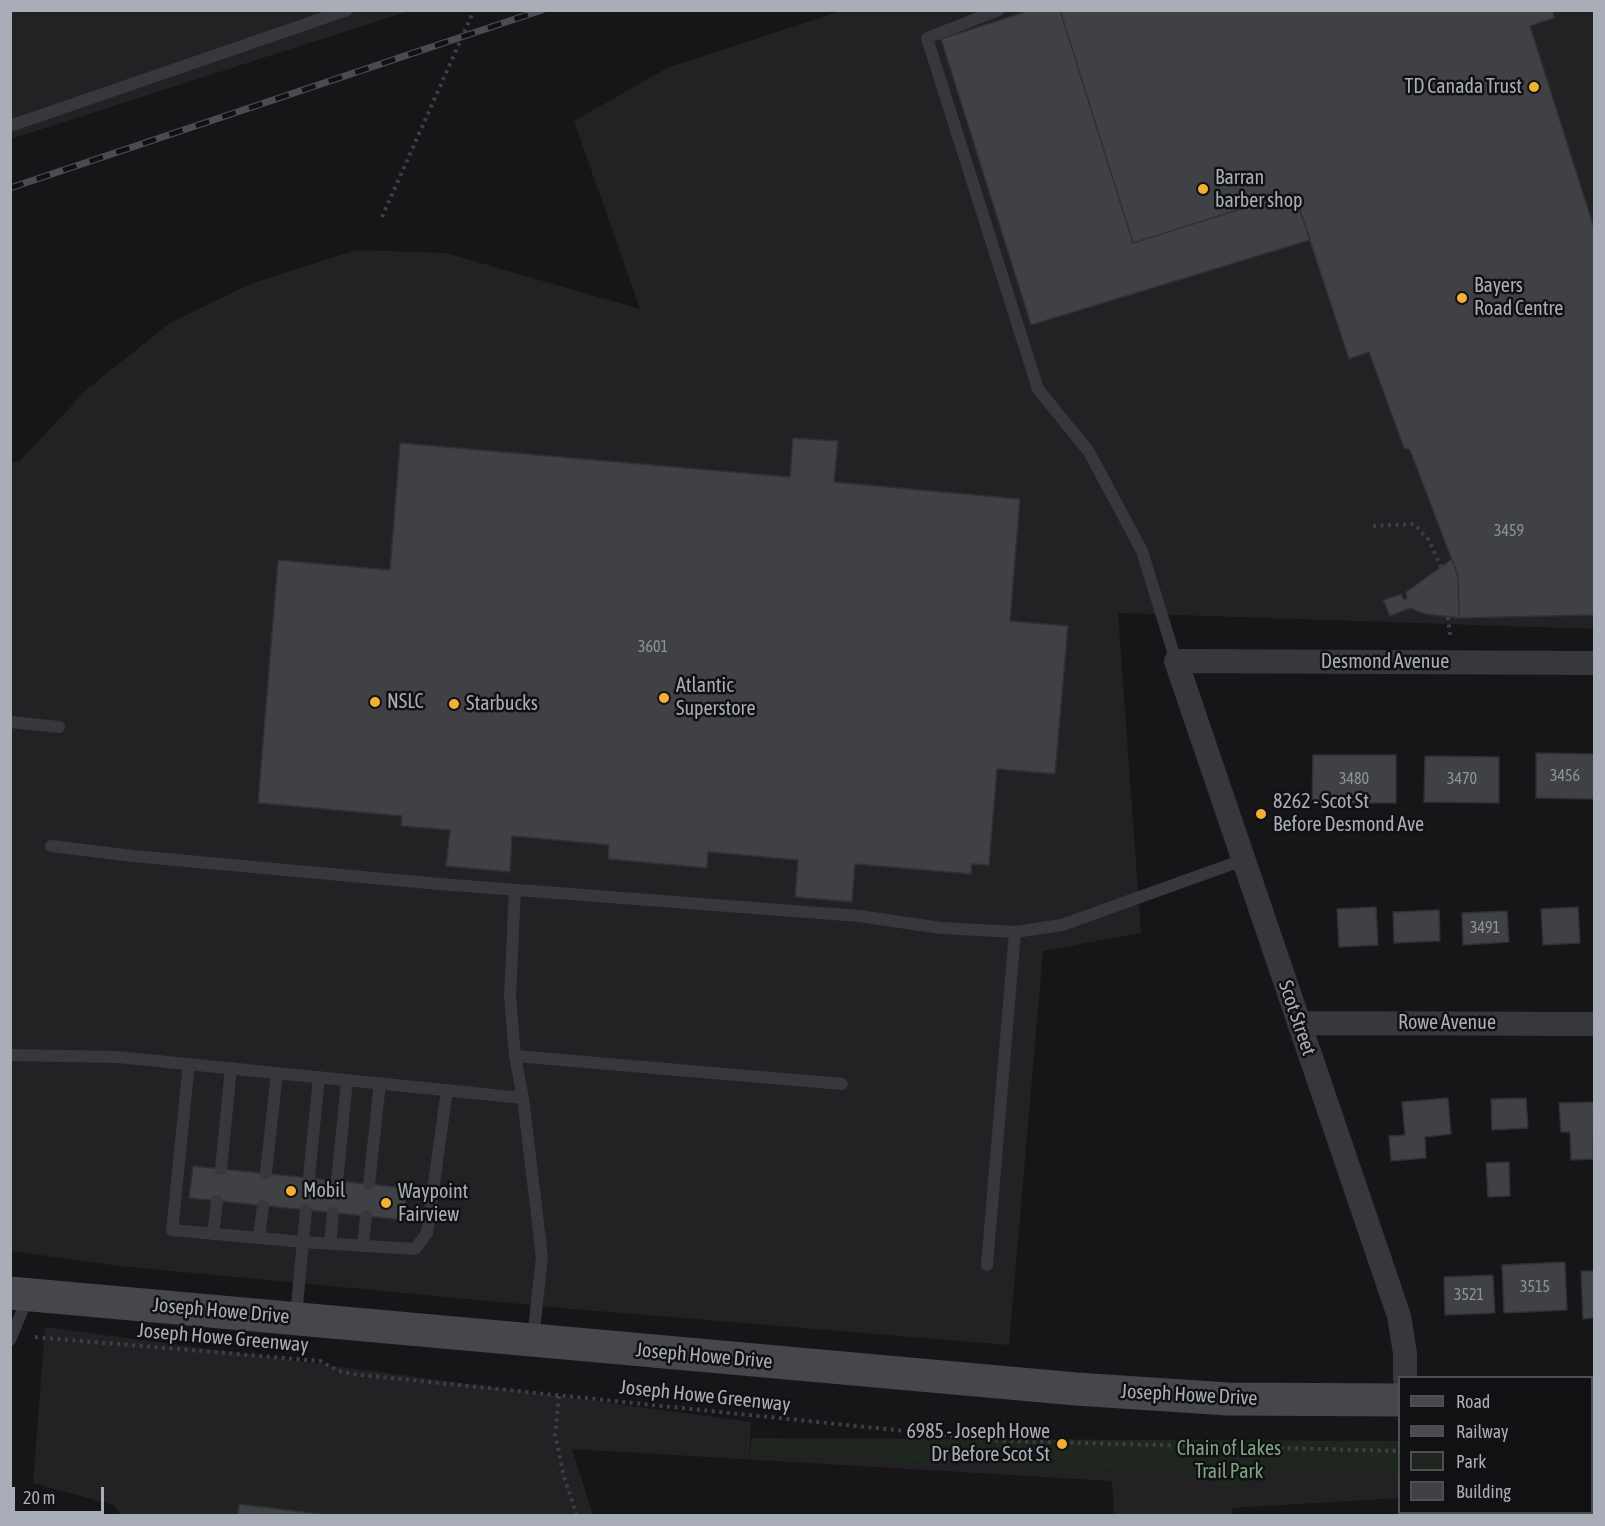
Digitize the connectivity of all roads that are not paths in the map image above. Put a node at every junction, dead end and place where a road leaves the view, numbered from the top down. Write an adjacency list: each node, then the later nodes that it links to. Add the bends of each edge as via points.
1 (347, 10): 3 (lane)
2 (999, 10): 4 (lane, via 927,38 1038,389 1089,452 1142,551)
3 (10, 126)
4 (1176, 661): 5 (street, Desmond Avenue); 9 (street, Scot Street)
5 (1594, 663)
6 (10, 722): 7 (lane)
7 (59, 727)
8 (51, 846): 10 (lane)
9 (1243, 860): 11 (lane, via 1062,925); 12 (street, Scot Street)
10 (515, 890): 11 (lane); 15 (lane, via 510,996)
11 (1015, 932): 40 (lane)
12 (1299, 1023): 13 (street, Rowe Avenue); 45 (street, Scot Street, via 1399,1316)
13 (1594, 1024)
14 (10, 1055): 16 (lane, via 118,1057)
15 (515, 1056): 22 (lane); 24 (lane)
16 (189, 1064): 17 (lane); 35 (lane, via 172,1230)
17 (231, 1068): 18 (lane); 25 (lane)
18 (277, 1073): 19 (lane); 26 (lane)
19 (319, 1077): 20 (lane); 27 (lane)
20 (347, 1080): 21 (lane); 28 (lane)
21 (380, 1083): 23 (lane); 29 (lane)
22 (842, 1084)
23 (447, 1090): 24 (lane); 39 (lane, via 427,1233 415,1249)
24 (523, 1098): 44 (lane, via 542,1257)
25 (221, 1169)
26 (266, 1173)
27 (309, 1177)
28 (337, 1181)
29 (369, 1184)
30 (217, 1201): 35 (lane)
31 (263, 1206): 36 (lane)
32 (306, 1210): 37 (lane)
33 (333, 1213): 38 (lane)
34 (366, 1216): 39 (lane)
35 (213, 1234): 36 (lane)
36 (259, 1238): 37 (lane)
37 (303, 1242): 38 (lane); 42 (lane)
38 (330, 1243): 39 (lane)
39 (363, 1245)
40 (987, 1265)
41 (20, 1294): 42 (main road, Joseph Howe Drive); 43 (lane)
42 (295, 1318): 44 (main road, Joseph Howe Drive)
43 (12, 1338)
44 (532, 1341): 46 (main road, Joseph Howe Drive, via 1076,1389 1228,1399)
45 (1405, 1376)
46 (1398, 1400)

